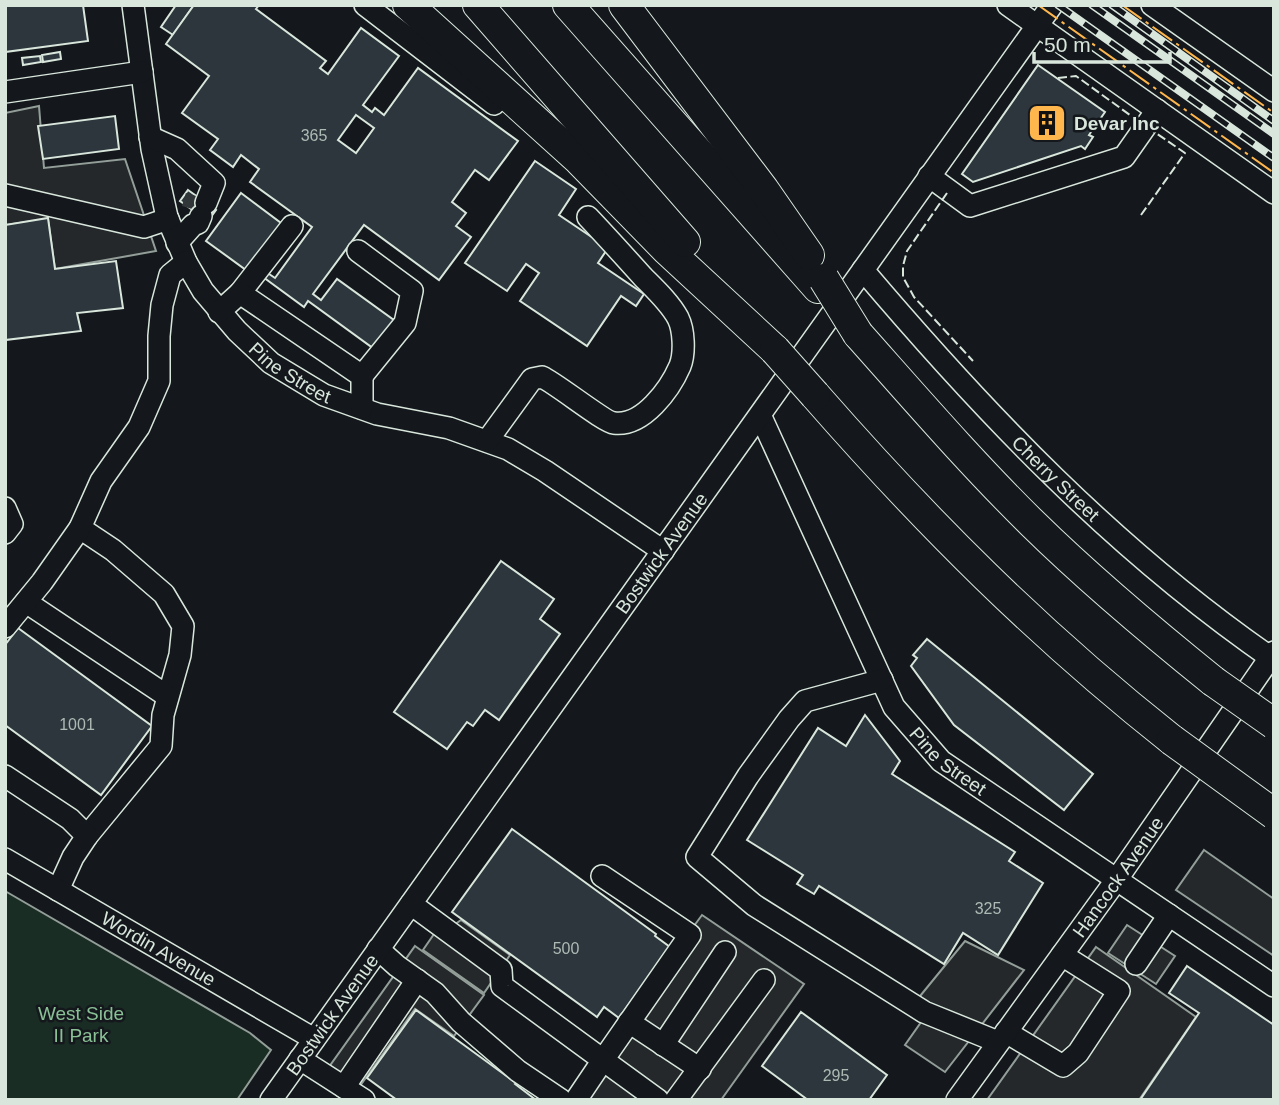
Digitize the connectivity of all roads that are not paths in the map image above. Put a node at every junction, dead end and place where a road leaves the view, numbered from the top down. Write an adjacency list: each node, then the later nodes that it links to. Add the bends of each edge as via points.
1 (133, 5): 11 (street, Pine Street)
2 (365, 5): 14 (street)
3 (408, 5): 29 (highway, via 579,160)
4 (478, 5): 29 (highway)
5 (568, 5): 26 (highway)
6 (624, 5): 26 (highway, via 771,200)
7 (1008, 5): 10 (street)
8 (1052, 5): 10 (street, Bostwick Avenue)
9 (1152, 5): 12 (street)
10 (1037, 26): 15 (street); 17 (street, Bostwick Avenue)
11 (142, 72): 13 (street); 16 (street, Pine Street)
12 (1274, 91)
13 (5, 92)
14 (494, 104)
15 (1157, 110): 17 (street, via 1124,157 970,206); 18 (street)
16 (150, 136): 21 (street, Pine Street); 24 (street, via 177,149 214,183)
17 (929, 176): 25 (street, Bostwick Avenue)
18 (1274, 193)
19 (5, 195): 21 (street, via 144,227)
20 (588, 217): 33 (street, via 679,320 681,364 657,400 626,422 609,422 557,385 542,377 532,379)
21 (168, 219): 24 (street, Pine Street)
22 (292, 226): 27 (street)
23 (358, 251): 30 (street, via 412,291 405,323)
24 (182, 253): 28 (street, Pine Street); 34 (street, via 162,305 159,381 139,427 101,481)
25 (863, 270): 32 (street, Bostwick Avenue); 38 (street, Cherry Street, via 977,399 1068,491 1148,565)
26 (821, 284): 41 (highway, bridge, via 858,334 1032,523 1129,612)
27 (240, 293): 28 (street); 30 (street)
28 (219, 312): 31 (street, Pine Street, via 271,363 324,395)
29 (775, 350): 43 (highway, bridge, via 985,578 1172,740)
30 (362, 376): 31 (street)
31 (362, 408): 33 (street, Pine Street, via 449,428)
32 (761, 417): 35 (street, Bostwick Avenue); 39 (street, Pine Street)
33 (487, 442): 35 (street, Pine Street, via 545,471)
34 (80, 528): 36 (street); 40 (street, via 164,594 183,626 180,655)
35 (663, 551): 49 (street, Bostwick Avenue)
36 (26, 601): 37 (street); 40 (street)
37 (5, 628)
38 (1273, 656): 47 (street, Hancock Avenue)
39 (882, 680): 47 (street, Pine Street, via 894,707 941,761); 59 (street, via 805,701 748,776 697,857 754,905 924,1013)
40 (167, 696): 44 (street, via 161,746)
41 (1274, 724)
42 (5, 776): 44 (street)
43 (1274, 814)
44 (87, 835): 48 (street)
45 (5, 859): 48 (street, Wordin Avenue)
46 (602, 876): 58 (street, via 690,935)
47 (1117, 879): 50 (street, Pine Street); 53 (street, Hancock Avenue)
48 (58, 890): 60 (street, Wordin Avenue)
49 (411, 904): 51 (street, Bostwick Avenue); 63 (street, via 501,971 502,986)
50 (1169, 915): 54 (street); 57 (street, Pine Street)
51 (378, 949): 56 (street); 60 (street, Bostwick Avenue)
52 (725, 952): 61 (street)
53 (1062, 955): 59 (street, Hancock Avenue); 59 (street, via 1119,991 1078,1053 1063,1066)
54 (1136, 964)
55 (764, 980): 64 (street)
56 (417, 981): 65 (street); 68 (street, via 518,1071)
57 (1274, 986)
58 (629, 1022): 61 (street); 63 (street)
59 (1002, 1037): 72 (street, Hancock Avenue)
60 (314, 1039): 62 (street, Bostwick Avenue)
61 (663, 1045): 64 (street)
62 (300, 1059): 65 (street); 66 (street, Bostwick Avenue)
63 (603, 1060): 69 (street); 70 (street)
64 (700, 1069): 71 (street)
65 (344, 1087): 67 (street)
66 (271, 1100)
67 (364, 1100)
68 (561, 1100)
69 (576, 1100)
70 (658, 1100)
71 (677, 1100)
72 (957, 1100)

